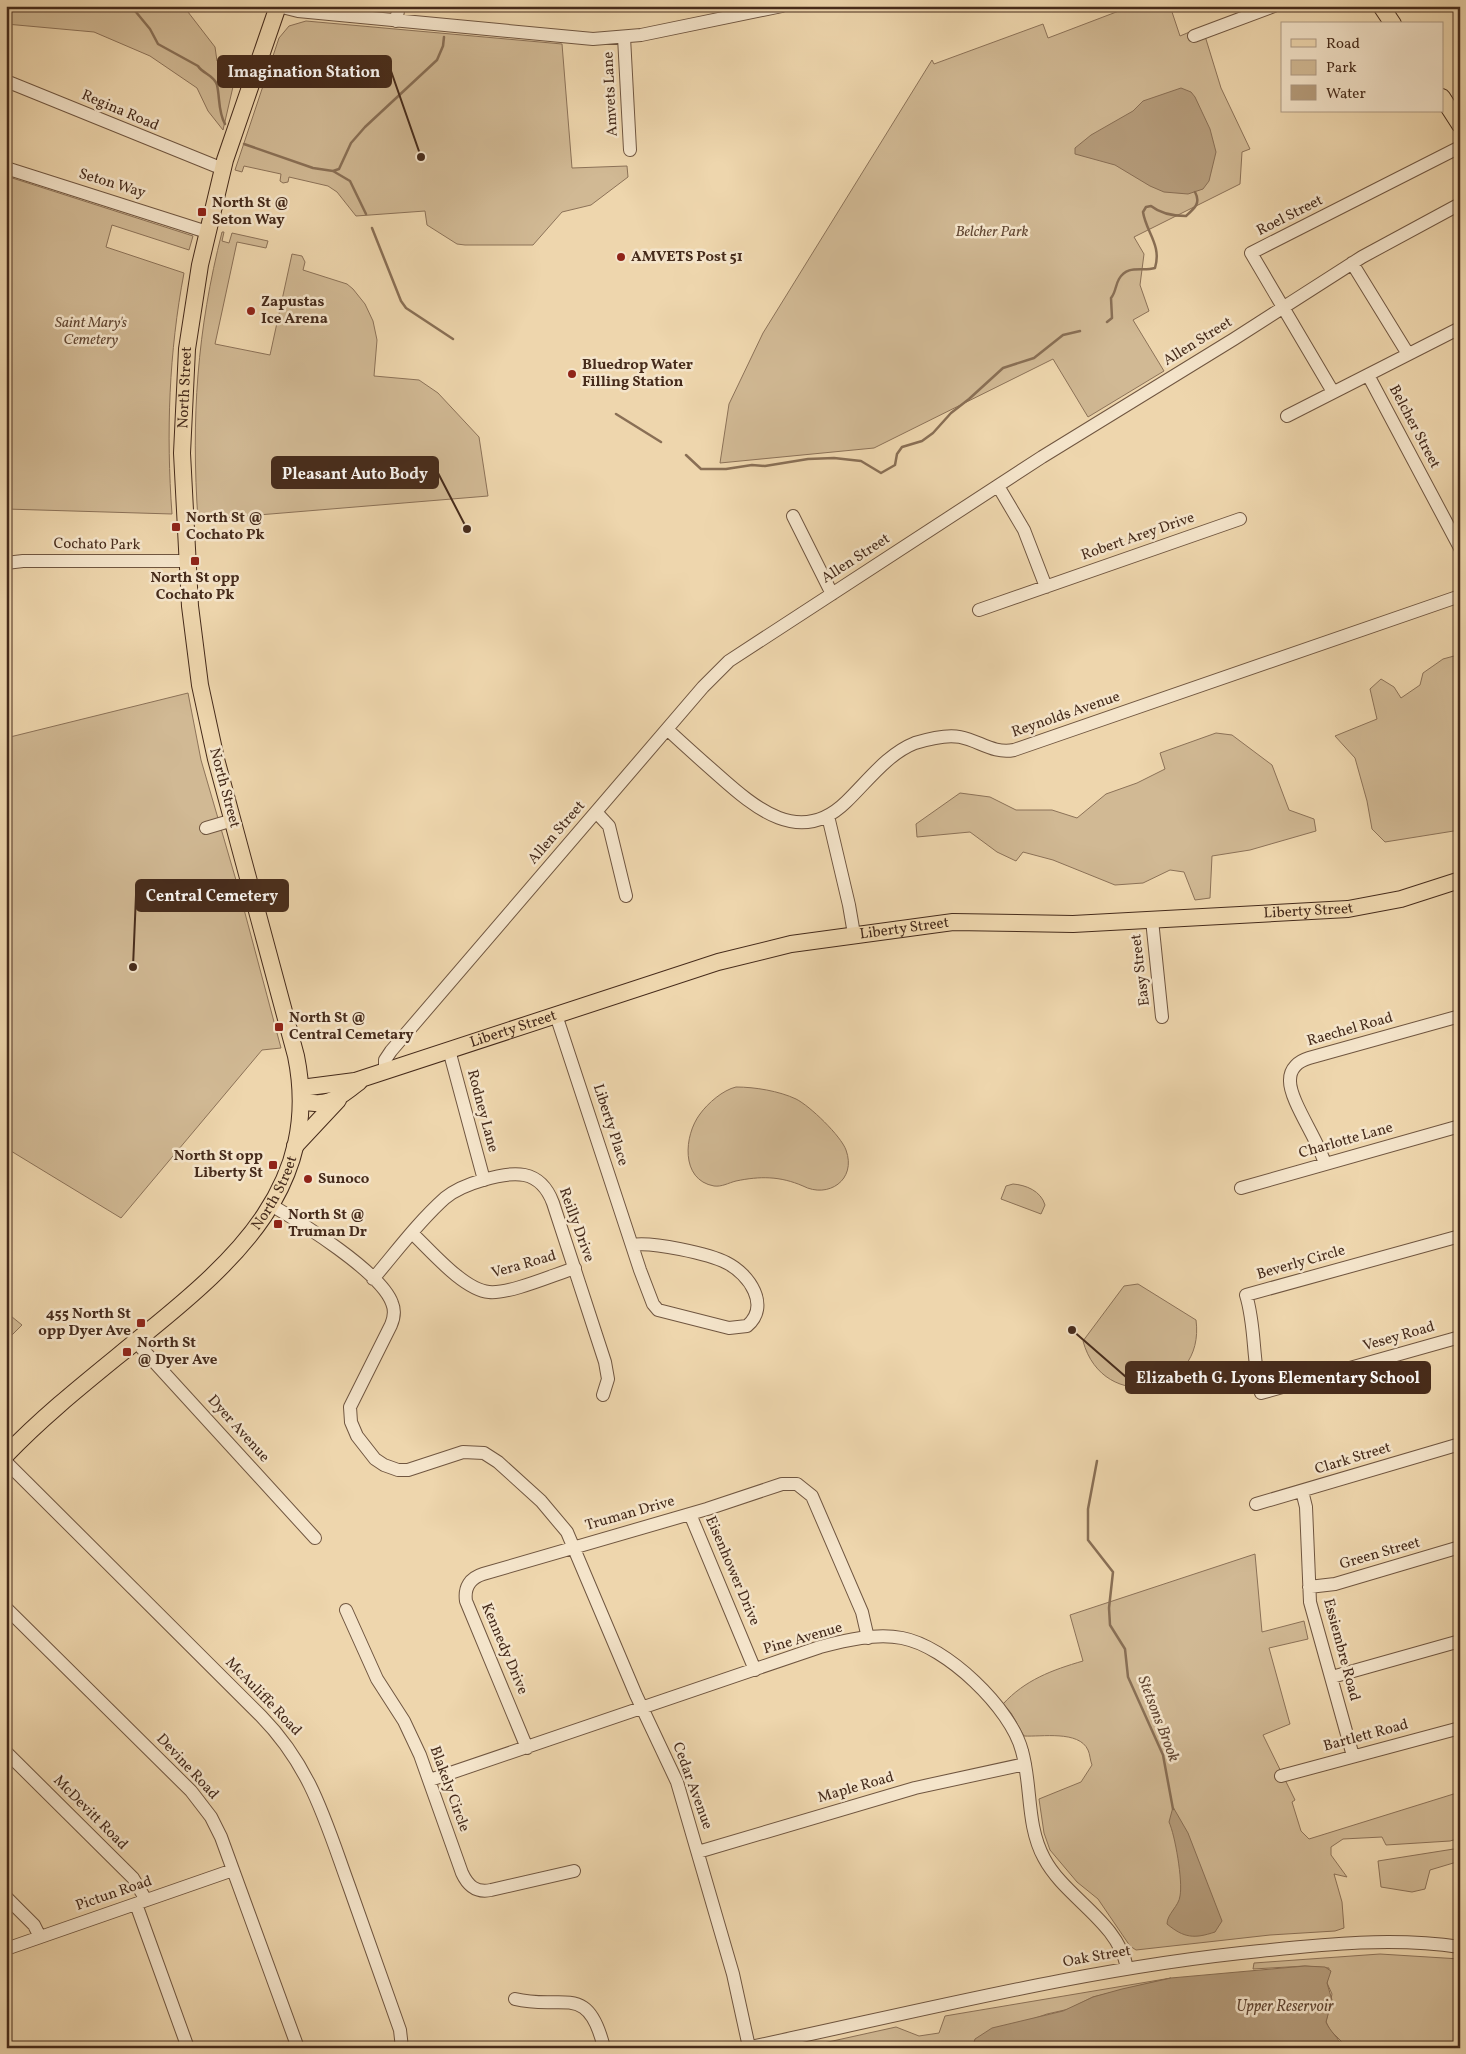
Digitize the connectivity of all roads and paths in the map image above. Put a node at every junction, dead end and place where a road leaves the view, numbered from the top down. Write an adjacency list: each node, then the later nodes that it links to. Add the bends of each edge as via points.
1 (278, 6): 7 (street); 19 (main road, North Street)
2 (398, 6): 9 (street)
3 (718, 6): 8 (street)
4 (782, 6): 8 (street)
5 (1274, 6): 11 (street)
6 (1381, 6): 10 (main road)
7 (369, 12): 9 (street)
8 (721, 19): 12 (street)
9 (396, 21): 12 (street, via 568,37)
10 (1392, 22)
11 (1194, 36)
12 (624, 37): 17 (street, Amvets Lane)
13 (6, 81): 19 (street, Regina Road)
14 (1444, 101): 15 (main road)
15 (1460, 125)
16 (1460, 147): 23 (street, Roel Street, via 1251,253)
17 (630, 150)
18 (6, 168): 21 (street, Seton Way)
19 (222, 169): 21 (main road, North Street)
20 (1460, 204): 22 (street, Allen Street)
21 (207, 232): 33 (main road, North Street, via 193,307 184,391 182,467)
22 (1352, 263): 23 (street, Allen Street); 25 (street)
23 (1283, 308): 27 (street, Roel Street); 29 (street, Allen Street)
24 (1460, 328): 25 (street)
25 (1408, 354): 26 (street)
26 (1368, 375): 27 (street); 32 (street, Belcher Street)
27 (1333, 392): 28 (street)
28 (1287, 416)
29 (998, 486): 35 (street, via 1024,530); 36 (street, Allen Street)
30 (793, 516): 36 (street)
31 (1240, 519): 35 (street, Robert Arey Drive)
32 (1460, 548)
33 (188, 562): 34 (street, Cochato Park); 42 (main road, North Street, via 198,671 212,742)
34 (6, 563)
35 (1046, 587): 38 (street, Robert Arey Drive)
36 (832, 594): 39 (street, Allen Street, via 723,666)
37 (1460, 596): 41 (street, Reynolds Avenue, via 1014,750 997,751 958,737 916,743 888,760)
38 (979, 610)
39 (667, 729): 40 (street, Allen Street); 41 (street, Reynolds Avenue, via 744,798 768,815 797,821)
40 (596, 812): 45 (street, via 609,826); 52 (street, Allen Street, via 391,1051 385,1060)
41 (828, 816): 47 (street)
42 (233, 820): 43 (street); 54 (main road, North Street, via 293,1043)
43 (206, 828)
44 (1460, 880): 46 (main road, Liberty Street, via 1400,899 1353,908)
45 (626, 896)
46 (1152, 920): 47 (main road, Liberty Street, via 1054,924 953,922); 50 (street, Easy Street)
47 (854, 934): 48 (main road, Liberty Street, via 737,956)
48 (556, 1015): 51 (main road, Liberty Street); 64 (street, Liberty Place)
49 (1460, 1016): 58 (street, Raechel Road, via 1309,1058 1296,1065 1291,1074 1291,1089)
50 (1162, 1017)
51 (449, 1050): 52 (main road, Liberty Street); 59 (street, Rodney Lane)
52 (385, 1071): 53 (main road, Liberty Street)
53 (366, 1078): 54 (main road, Liberty Street); 55 (main road, Liberty Street)
54 (301, 1094): 55 (main road, Liberty Street, via 323,1104); 57 (main road, North Street)
55 (340, 1098): 57 (main road)
56 (1460, 1126): 58 (street, Charlotte Lane)
57 (295, 1146): 61 (main road, North Street)
58 (1325, 1164): 60 (street, Charlotte Lane)
59 (484, 1180): 62 (street, Reilly Drive, via 450,1194); 65 (street, Reilly Drive, via 521,1174 544,1186 554,1203)
60 (1241, 1188)
61 (271, 1205): 66 (street, Truman Drive, via 330,1242); 68 (main road, North Street, via 229,1261)
62 (413, 1234): 65 (street, Vera Road, via 463,1280 482,1291 506,1290); 66 (street, Reilly Drive)
63 (1460, 1236): 69 (street, Beverly Circle, via 1246,1295 1253,1320)
64 (632, 1245): 64 (street, Liberty Place, via 648,1293 658,1310 734,1329 747,1326 756,1315 756,1293 727,1263 649,1244)
65 (575, 1268): 70 (street, Reilly Drive, via 607,1368 608,1379)
66 (373, 1279): 78 (street, Truman Drive, via 388,1295 394,1315 352,1402 351,1422 360,1441 380,1462 398,1470 468,1451 488,1455 557,1517)
67 (1460, 1337): 69 (street, Vesey Road)
68 (136, 1342): 72 (main road, North Street, via 51,1412); 77 (street, Dyer Avenue)
69 (1261, 1393)
70 (603, 1395)
71 (1460, 1444): 74 (street, Clark Street)
72 (6, 1455)
73 (6, 1462): 108 (street, McAuliffe Road, via 292,1751 328,1828 400,2030)
74 (1302, 1491): 75 (street, Clark Street); 80 (street, Essiembre Road, via 1306,1507)
75 (1256, 1504)
76 (690, 1514): 78 (street, Truman Drive); 83 (street, Truman Drive, via 782,1484 797,1484 805,1488 814,1500 862,1612); 85 (street, Eisenhower Drive)
77 (315, 1538)
78 (574, 1547): 87 (street, Cedar Avenue); 89 (street, Kennedy Drive, via 478,1576 470,1581 466,1591 468,1606)
79 (1460, 1547): 80 (street, Green Street, via 1335,1584)
80 (1309, 1587): 86 (street, Essiembre Road, via 1313,1614)
81 (6, 1608): 96 (street, Devine Road, via 197,1797 214,1824)
82 (346, 1610): 94 (street, Blakely Circle, via 377,1679 407,1726)
83 (868, 1638): 85 (street, Pine Avenue, via 828,1645); 92 (street, Pine Avenue, via 909,1640 946,1659 976,1684 1002,1713 1018,1740)
84 (1460, 1642): 86 (street)
85 (755, 1670): 87 (street, Pine Avenue)
86 (1332, 1677): 91 (street, Essiembre Road)
87 (642, 1708): 89 (street, Pine Avenue); 95 (street, Cedar Avenue, via 674,1775)
88 (1460, 1728): 91 (street, Bartlett Road)
89 (527, 1748): 94 (street, Pine Avenue)
90 (6, 1752): 99 (street, McDevitt Road, via 133,1878)
91 (1353, 1756): 93 (street, Bartlett Road)
92 (1025, 1764): 95 (street, Maple Road, via 915,1788); 103 (street, Pine Avenue, via 1034,1832 1044,1860 1112,1935)
93 (1281, 1776)
94 (430, 1780): 97 (street, Blakely Circle, via 462,1873 474,1889 491,1890)
95 (698, 1852): 105 (street, Cedar Avenue, via 733,1974)
96 (233, 1870): 99 (street, Pictun Road); 107 (street, Devine Road)
97 (574, 1871)
98 (6, 1897): 100 (street, via 31,1922)
99 (141, 1902): 100 (street, Pictun Road); 106 (street, McDevitt Road)
100 (40, 1937): 102 (street, Pictun Road)
101 (1460, 1947): 103 (street, Oak Street, via 1396,1942 1326,1945 1217,1955)
102 (6, 1949)
103 (1127, 1968): 105 (street, Oak Street)
104 (515, 1999): 109 (street, via 568,2002 584,2008 598,2024)
105 (748, 2047)
106 (188, 2048)
107 (298, 2048)
108 (402, 2048)
109 (604, 2048)

